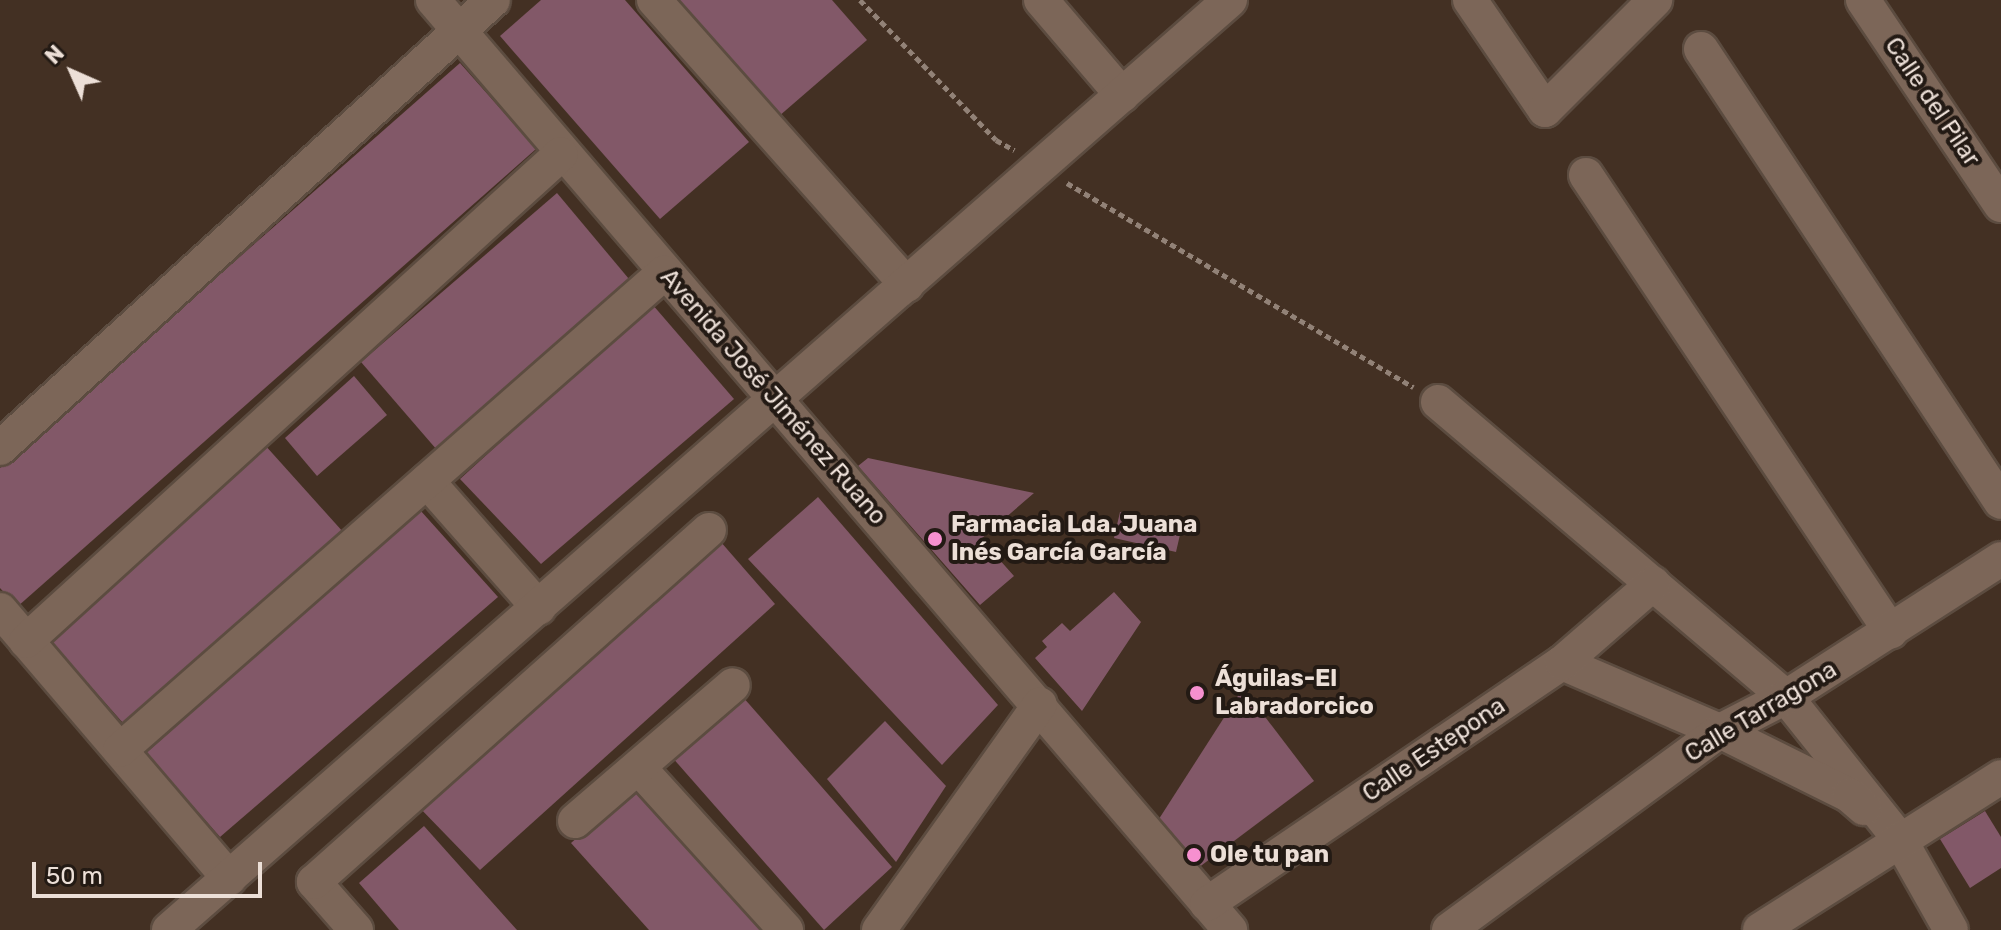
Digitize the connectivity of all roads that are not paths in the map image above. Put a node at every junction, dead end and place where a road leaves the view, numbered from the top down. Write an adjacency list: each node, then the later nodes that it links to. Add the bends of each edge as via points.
1 (433, 0): 9 (street, Avenida José Jiménez Ruano)
2 (493, 0): 9 (street)
3 (654, 0): 16 (street)
4 (1041, 0): 11 (street)
5 (1230, 0): 11 (street)
6 (1470, 0): 7 (street, via 1545,110)
7 (1655, 0)
8 (1863, 0): 14 (street, Calle del Pilar)
9 (459, 29): 12 (street, Avenida José Jiménez Ruano); 19 (street)
10 (1701, 49): 21 (street)
11 (1122, 95): 16 (street)
12 (561, 154): 15 (street, Avenida José Jiménez Ruano); 28 (street)
13 (1586, 175): 27 (street)
14 (2001, 205)
15 (664, 273): 17 (street, Avenida José Jiménez Ruano); 20 (street)
16 (907, 285): 17 (street)
17 (777, 400): 25 (street); 32 (street, Avenida José Jiménez Ruano)
18 (1438, 402): 24 (street)
19 (0, 448)
20 (427, 481): 25 (street); 34 (street)
21 (2001, 502)
22 (709, 530): 42 (street, via 314,882)
23 (2001, 559): 27 (street, Calle Tarragona)
24 (1653, 584): 29 (street, Calle Estepona); 31 (street)
25 (539, 608): 39 (street)
26 (0, 610): 28 (street)
27 (1891, 632): 31 (street, Calle Tarragona)
28 (26, 641): 34 (street)
29 (1562, 663): 33 (street); 40 (street, Calle Estepona)
30 (733, 685): 35 (street)
31 (1786, 697): 33 (street, Calle Tarragona); 38 (street)
32 (1040, 704): 40 (street, Avenida José Jiménez Ruano); 44 (street)
33 (1720, 731): 38 (street, via 1849,795); 46 (street, Calle Tarragona)
34 (120, 750): 39 (street)
35 (639, 768): 37 (street); 43 (street)
36 (2001, 777): 38 (street)
37 (575, 821)
38 (1900, 840): 47 (street); 48 (street)
39 (229, 878): 41 (street)
40 (1207, 904): 45 (street, Avenida José Jiménez Ruano)
41 (169, 930)
42 (356, 930)
43 (786, 930)
44 (879, 930)
45 (1230, 930)
46 (1449, 930)
47 (1760, 930)
48 (1951, 930)

